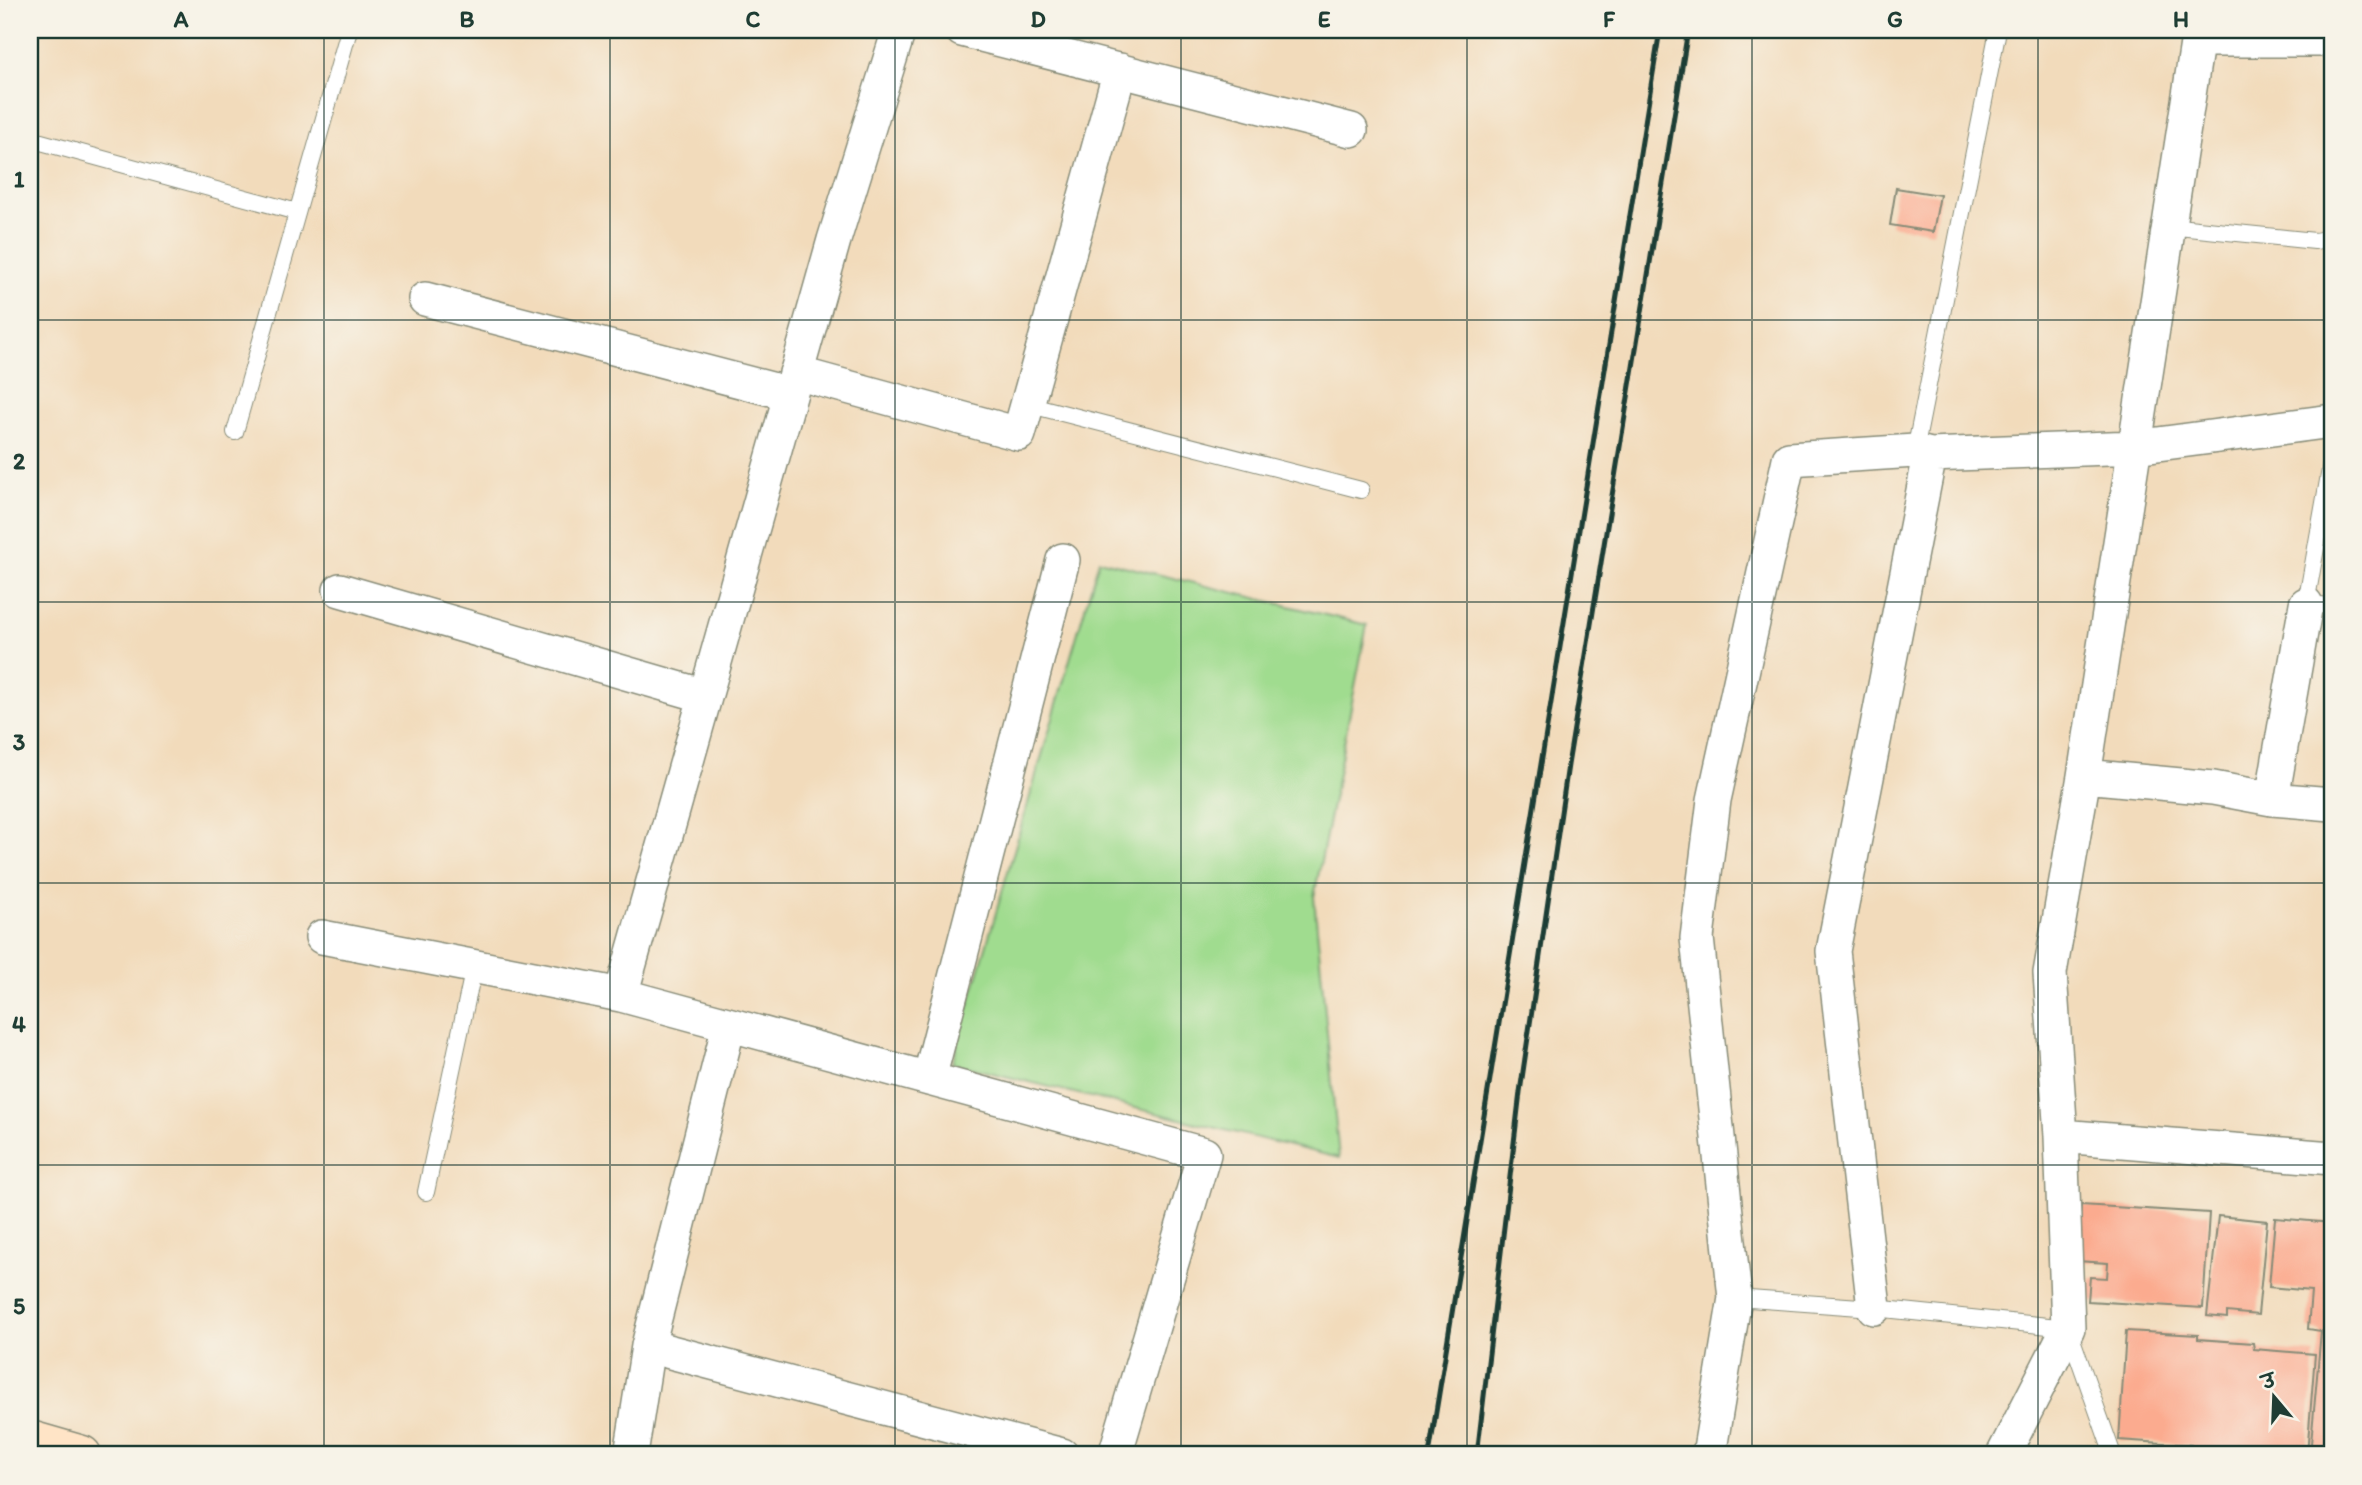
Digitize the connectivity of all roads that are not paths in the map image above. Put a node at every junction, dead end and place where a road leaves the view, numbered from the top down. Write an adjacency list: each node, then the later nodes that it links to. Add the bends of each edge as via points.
1 (349, 30): 10 (lane)
2 (899, 30): 14 (street)
3 (962, 30): 7 (street)
4 (1998, 30): 19 (lane)
5 (2198, 35): 6 (street); 11 (street)
6 (2332, 40)
7 (1120, 70): 8 (street); 15 (street)
8 (1351, 130)
9 (30, 139): 10 (lane)
10 (297, 212): 17 (lane)
11 (2168, 226): 12 (lane, via 2315,241); 18 (street)
12 (2332, 238)
13 (425, 299): 14 (street)
14 (793, 383): 15 (street, via 1019,434); 25 (street)
15 (1027, 404): 21 (lane)
16 (2332, 421): 18 (street)
17 (234, 432)
18 (2135, 447): 19 (street); 26 (street)
19 (1923, 453): 37 (street, via 1789,459 1714,800 1697,938); 38 (street, via 1833,951)
20 (2332, 458): 24 (lane)
21 (1361, 490)
22 (1063, 559): 33 (street)
23 (340, 590): 25 (street)
24 (2319, 605): 27 (street)
25 (705, 696): 31 (street)
26 (2084, 776): 27 (street, via 2213,788); 34 (street, via 2050,973)
27 (2272, 799): 28 (street)
28 (2332, 804)
29 (322, 937): 30 (street)
30 (474, 967): 31 (street); 36 (lane)
31 (621, 995): 32 (street)
32 (729, 1025): 33 (street); 40 (street)
33 (929, 1079): 45 (street, via 1204,1154)
34 (2061, 1136): 35 (street); 39 (street)
35 (2332, 1158)
36 (426, 1192)
37 (1735, 1298): 38 (lane); 46 (street)
38 (1874, 1308): 39 (lane)
39 (2068, 1328): 47 (street); 48 (lane)
40 (648, 1346): 43 (street); 44 (street)
41 (30, 1440): 42 (street)
42 (82, 1455)
43 (631, 1455)
44 (1062, 1455)
45 (1115, 1455)
46 (1709, 1455)
47 (2003, 1455)
48 (2113, 1455)

